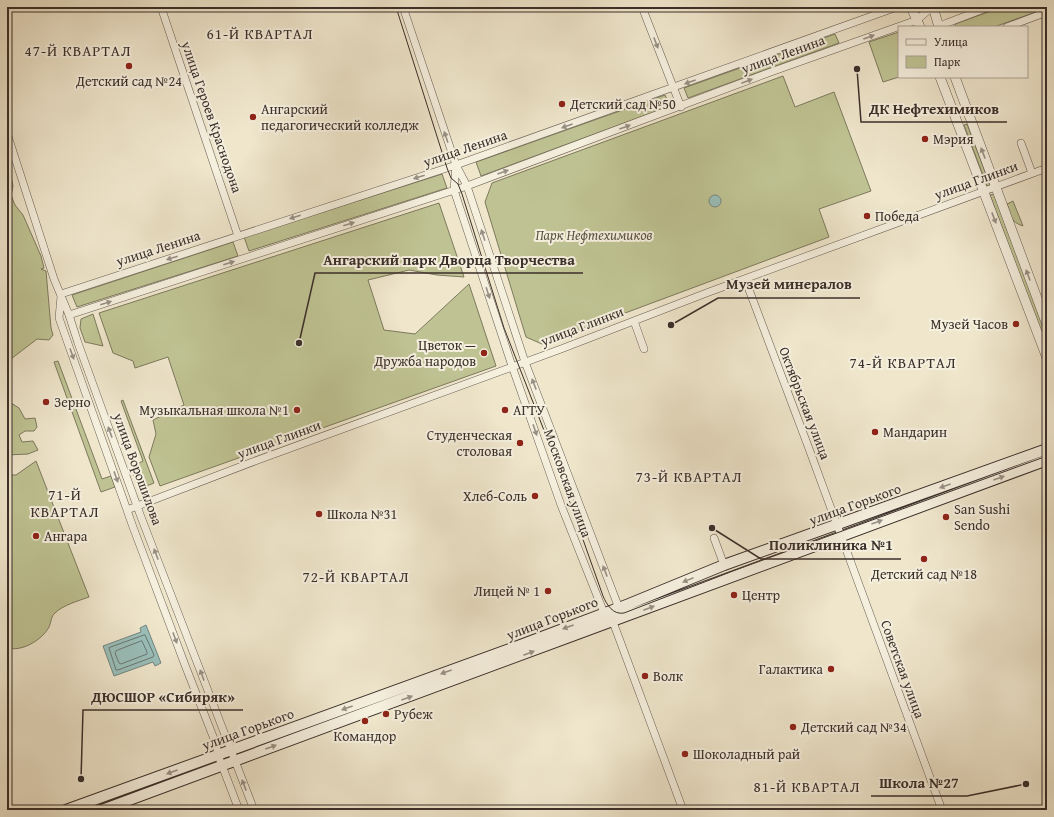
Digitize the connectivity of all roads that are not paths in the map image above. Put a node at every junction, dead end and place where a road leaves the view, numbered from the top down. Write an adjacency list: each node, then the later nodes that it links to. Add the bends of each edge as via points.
1 (161, 7): 27 (street, улица Героев Краснодона)
2 (403, 7): 20 (street, Московская улица, one-way to 2)
3 (642, 7): 16 (street, one-way to 16)
4 (897, 7): 16 (street, улица Ленина, one-way to 16)
5 (911, 7): 9 (street)
6 (932, 7): 9 (street); 10 (street)
7 (989, 7): 11 (street)
8 (1047, 12): 12 (street)
9 (918, 23)
10 (939, 26)
11 (941, 26)
12 (1010, 26)
13 (898, 30): 17 (street, улица Ленина, one-way to 13, via 768,73)
14 (940, 78): 26 (street)
15 (956, 78): 24 (street, one-way to 15)
16 (674, 88): 17 (street); 20 (street, улица Ленина, one-way to 20)
17 (681, 107): 23 (street, улица Ленина, one-way to 17)
18 (7, 133): 29 (street, улица Ворошилова)
19 (1021, 143): 22 (street)
20 (456, 165): 23 (street, Московская улица); 25 (street, Московская улица); 27 (street, улица Ленина, one-way to 27)
21 (1047, 168): 22 (street, улица Глинки)
22 (1032, 174): 24 (street, улица Глинки)
23 (467, 186): 25 (street, улица Ленина); 35 (street, Московская улица, one-way to 23)
24 (996, 188): 26 (street, улица Глинки); 32 (street, one-way to 24)
25 (454, 190): 30 (street, улица Ленина, one-way to 25); 36 (street, Московская улица, one-way to 36)
26 (984, 192): 28 (street, улица Глинки); 34 (street, one-way to 34)
27 (238, 236): 29 (street, улица Ленина, one-way to 29)
28 (745, 279): 31 (street, улица Глинки); 41 (street, Октябрьская улица)
29 (61, 294): 30 (street, улица Ворошилова); 40 (street, улица Ворошилова, one-way to 40, via 59,318)
30 (69, 315): 39 (street, улица Ворошилова, one-way to 30)
31 (634, 321): 33 (street); 35 (street, улица Глинки)
32 (1047, 325)
33 (644, 349)
34 (1047, 358)
35 (525, 362): 36 (street, улица Глинки); 45 (street, Московская улица, one-way to 35)
36 (512, 366): 39 (street, улица Глинки); 46 (street, Московская улица, one-way to 46, via 561,505)
37 (1047, 449): 41 (main road, улица Горького, one-way to 41)
38 (1047, 460): 42 (main road, улица Горького, one-way to 38)
39 (138, 506): 40 (street, улица Глинки); 48 (street, улица Ворошилова, one-way to 39)
40 (128, 510): 49 (street, улица Ворошилова, one-way to 49)
41 (837, 525): 42 (street, Октябрьская улица); 44 (main road, улица Горького)
42 (840, 536): 47 (main road, улица Горького, one-way to 42); 57 (street, Советская улица)
43 (714, 538): 44 (street)
44 (724, 565): 45 (main road, улица Горького, one-way to 45)
45 (617, 608): 46 (main road, улица Горького); 47 (street)
46 (604, 613): 47 (street, Московская улица); 48 (main road, улица Горького, one-way to 48)
47 (613, 622): 50 (main road, улица Горького, one-way to 47); 56 (street, Московская улица)
48 (231, 751): 49 (main road, улица Горького); 50 (street, улица Ворошилова)
49 (218, 755): 51 (street, улица Ворошилова); 52 (main road, улица Горького, one-way to 52)
50 (235, 760): 51 (main road, улица Горького); 55 (street, улица Ворошилова, one-way to 50)
51 (222, 765): 53 (main road, улица Горького); 54 (street, улица Ворошилова)
52 (66, 810)
53 (102, 810)
54 (239, 810)
55 (254, 810)
56 (683, 810)
57 (942, 810)

